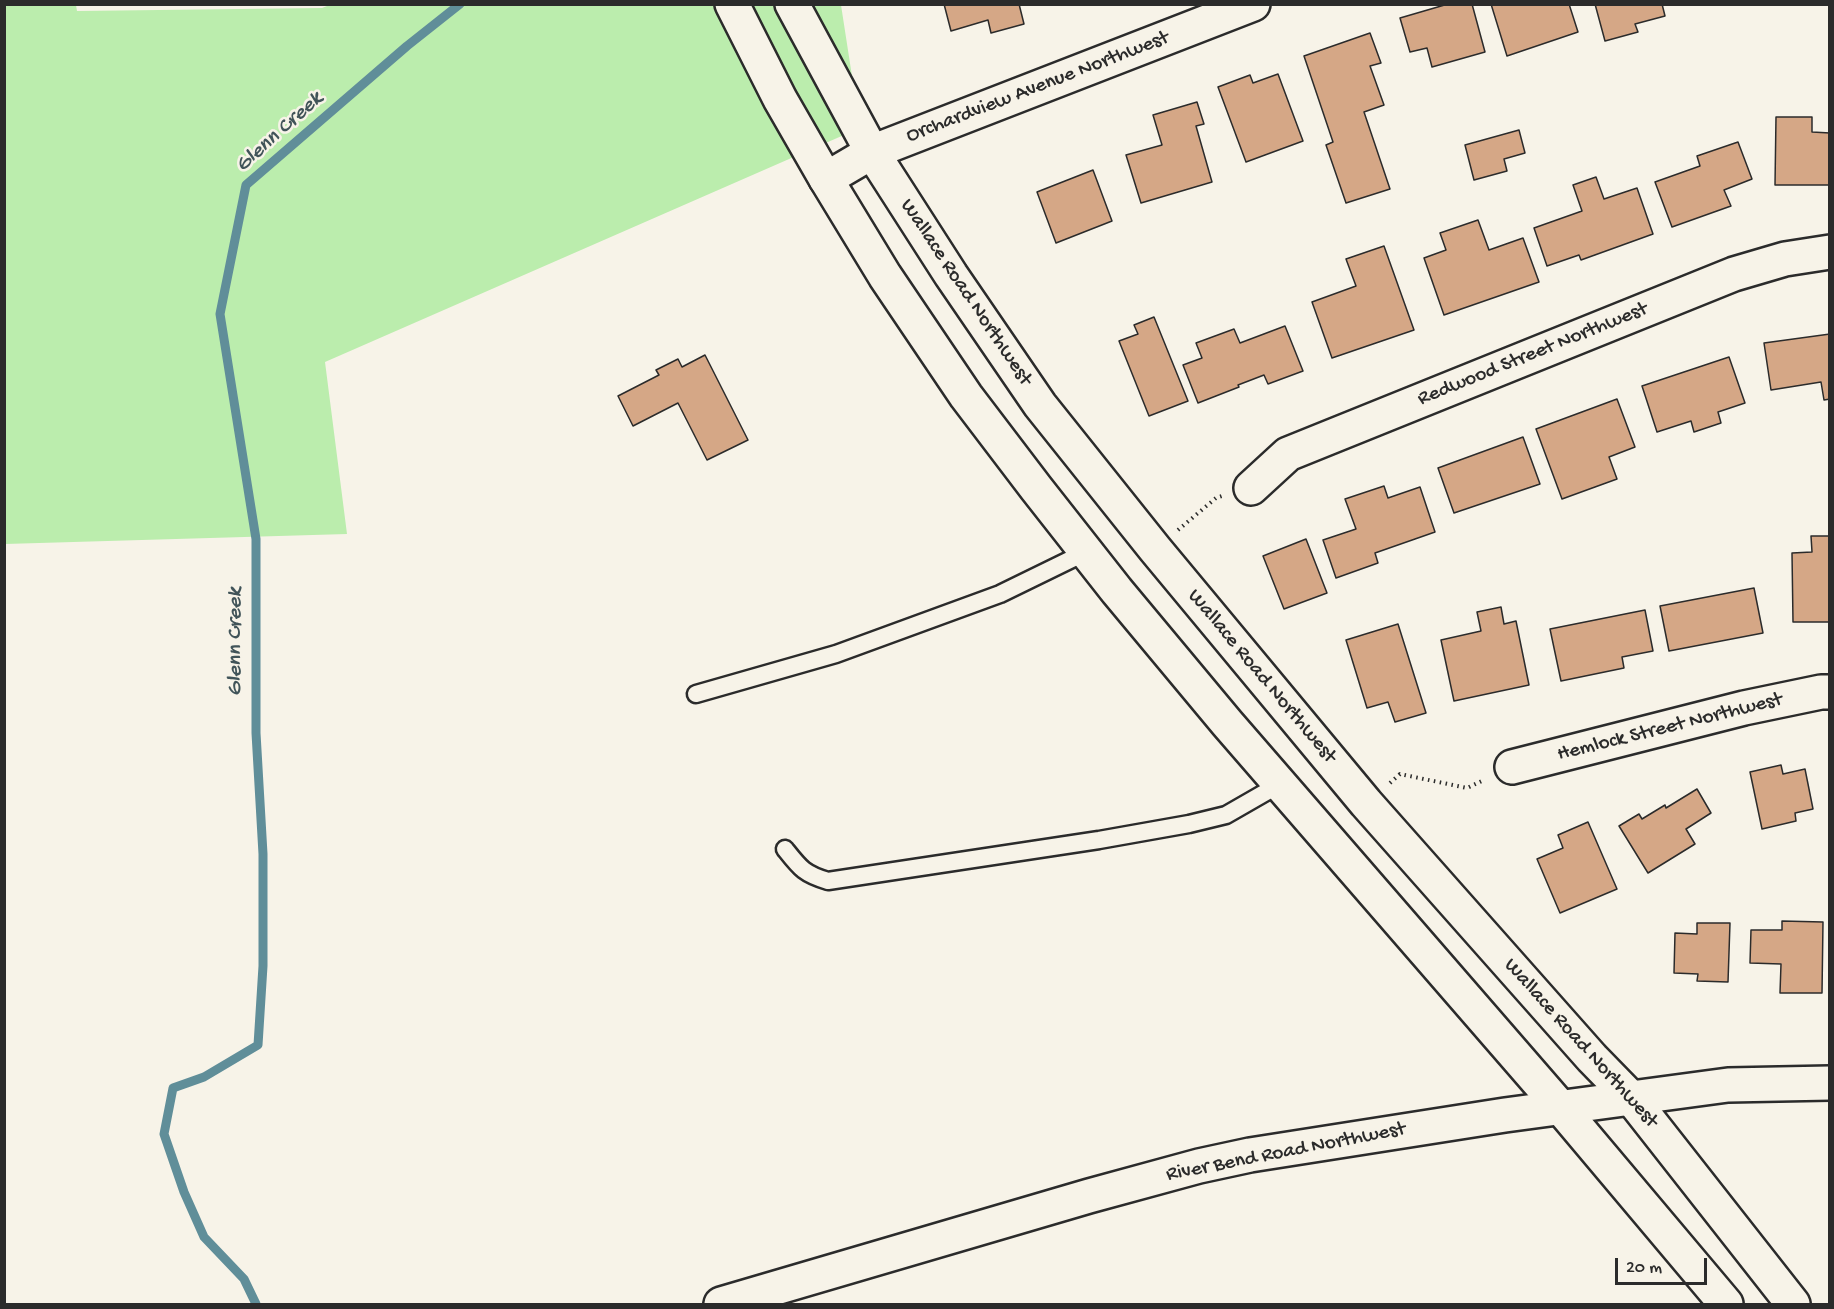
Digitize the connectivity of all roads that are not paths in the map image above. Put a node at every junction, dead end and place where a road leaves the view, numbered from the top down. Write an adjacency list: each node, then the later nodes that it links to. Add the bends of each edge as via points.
1 (732, 4): 5 (main road)
2 (792, 4): 4 (main road, Wallace Road Northwest)
3 (1254, 4): 4 (main road, Orchardview Avenue Northwest)
4 (872, 152): 5 (main road, Orchardview Avenue Northwest); 15 (main road, Wallace Road Northwest, via 1040,405 1155,549 1366,803)
5 (826, 179): 8 (main road, via 885,276 966,396)
6 (1830, 252): 7 (main road, Redwood Street Northwest, via 1785,259 1734,274 1288,454)
7 (1251, 488)
8 (1086, 552): 10 (lane, via 989,598 836,654); 12 (main road)
9 (1830, 692): 11 (main road, Hemlock Street Northwest, via 1744,708)
10 (696, 694)
11 (1512, 767)
12 (1280, 784): 13 (lane, via 1226,815 1189,824 839,880 828,881 804,872); 16 (main road)
13 (785, 849)
14 (1830, 1083): 15 (main road, River Bend Road Northwest, via 1728,1086)
15 (1632, 1099): 16 (main road, River Bend Road Northwest); 19 (main road, Wallace Road Northwest)
16 (1560, 1108): 17 (main road, River Bend Road Northwest, via 1199,1166); 18 (main road)
17 (721, 1305)
18 (1726, 1305)
19 (1793, 1305)

